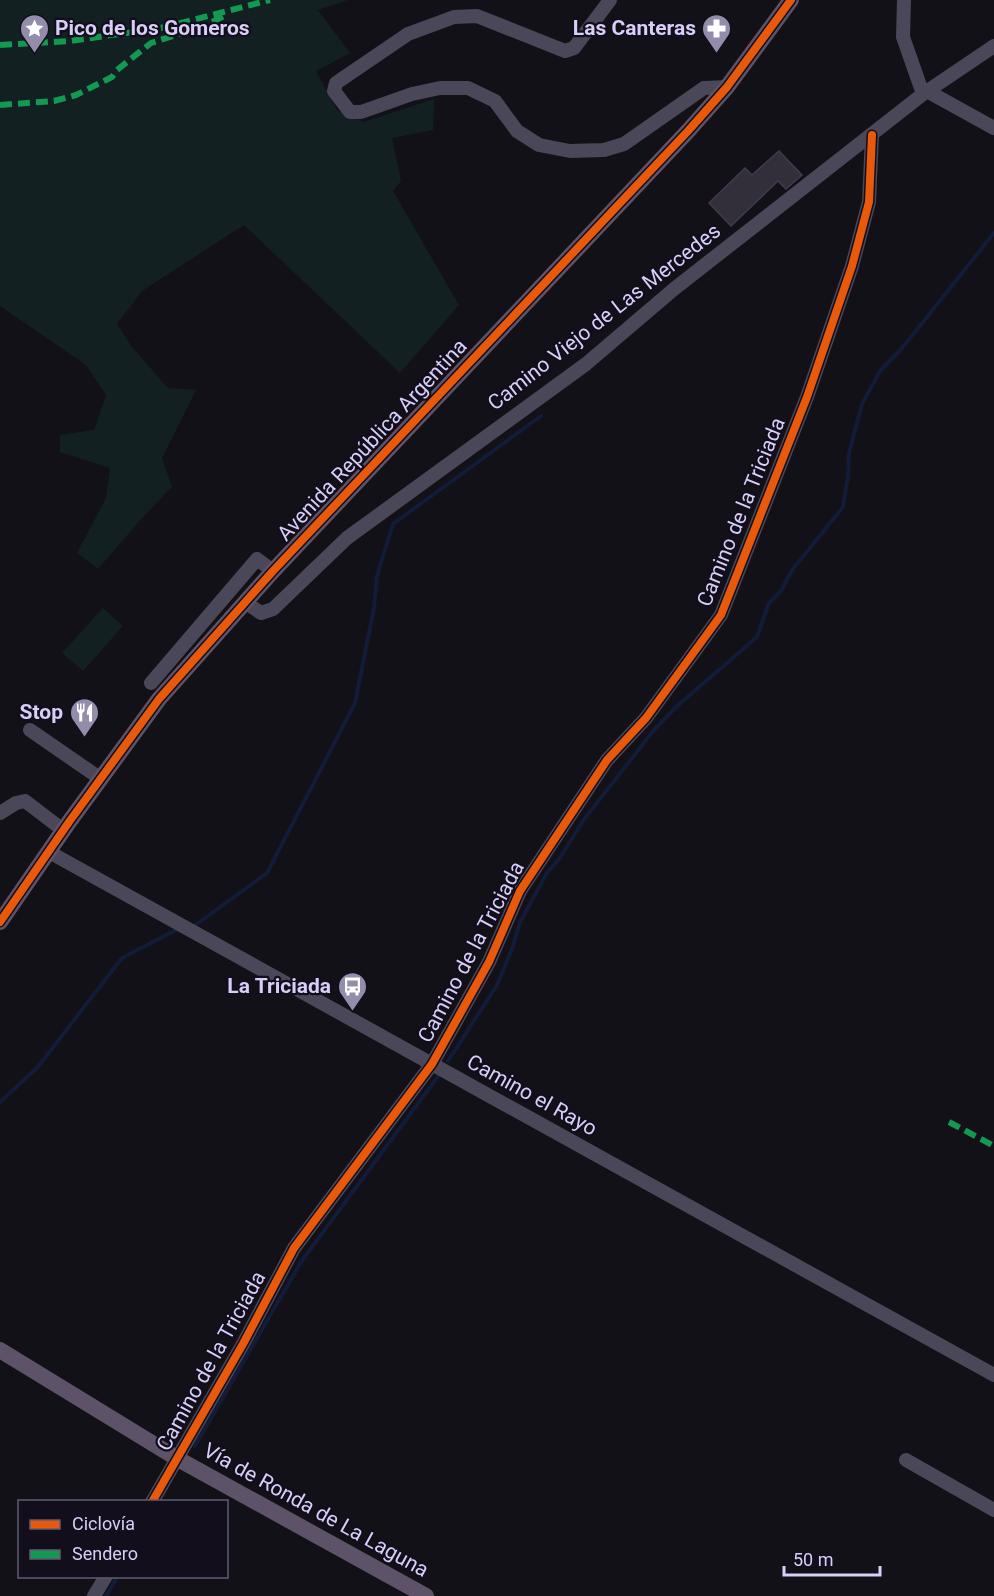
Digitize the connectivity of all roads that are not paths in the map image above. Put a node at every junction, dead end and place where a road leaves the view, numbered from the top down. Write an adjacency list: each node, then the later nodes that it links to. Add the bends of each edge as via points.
1 (610, 0): 5 (street, via 574,48 565,51 477,16 454,17 408,34 336,83 334,91 350,112 361,112 412,94 468,88 495,101 517,131 539,145 570,151 604,150 624,144 704,88)
2 (791, 0): 5 (main road, Avenida República Argentina)
3 (904, 0): 6 (street, via 903,37)
4 (994, 46): 6 (street, Camino Viejo de Las Mercedes)
5 (727, 87): 9 (main road, Avenida República Argentina)
6 (925, 93): 7 (street); 8 (street, Camino Viejo de Las Mercedes)
7 (994, 128)
8 (872, 135): 10 (street, Camino Viejo de Las Mercedes, via 674,289 586,364 347,538 273,609 261,613); 18 (street, Camino de la Triciada, via 869,202 852,266 807,397 721,615 646,718 607,760 520,891 489,962)
9 (273, 571): 10 (main road, Avenida República Argentina); 11 (street, via 257,560)
10 (245, 602): 13 (main road, Avenida República Argentina, via 159,699)
11 (151, 683)
12 (30, 730): 13 (street)
13 (101, 779): 15 (main road, Avenida República Argentina)
14 (0, 813): 15 (street, via 25,801)
15 (63, 830): 16 (main road, Avenida República Argentina)
16 (49, 852): 17 (main road, Avenida República Argentina); 18 (street, Camino el Rayo)
17 (0, 922)
18 (432, 1064): 20 (street, Camino el Rayo); 21 (street, Camino de la Triciada, via 294,1248)
19 (0, 1350): 21 (main road, Vía de Ronda de La Laguna)
20 (994, 1375)
21 (178, 1459): 23 (street, Camino de la Triciada); 27 (main road, Vía de Ronda de La Laguna)
22 (906, 1460): 24 (street)
23 (153, 1500)
24 (994, 1510)
25 (105, 1578): 26 (street)
26 (94, 1596)
27 (426, 1596)

